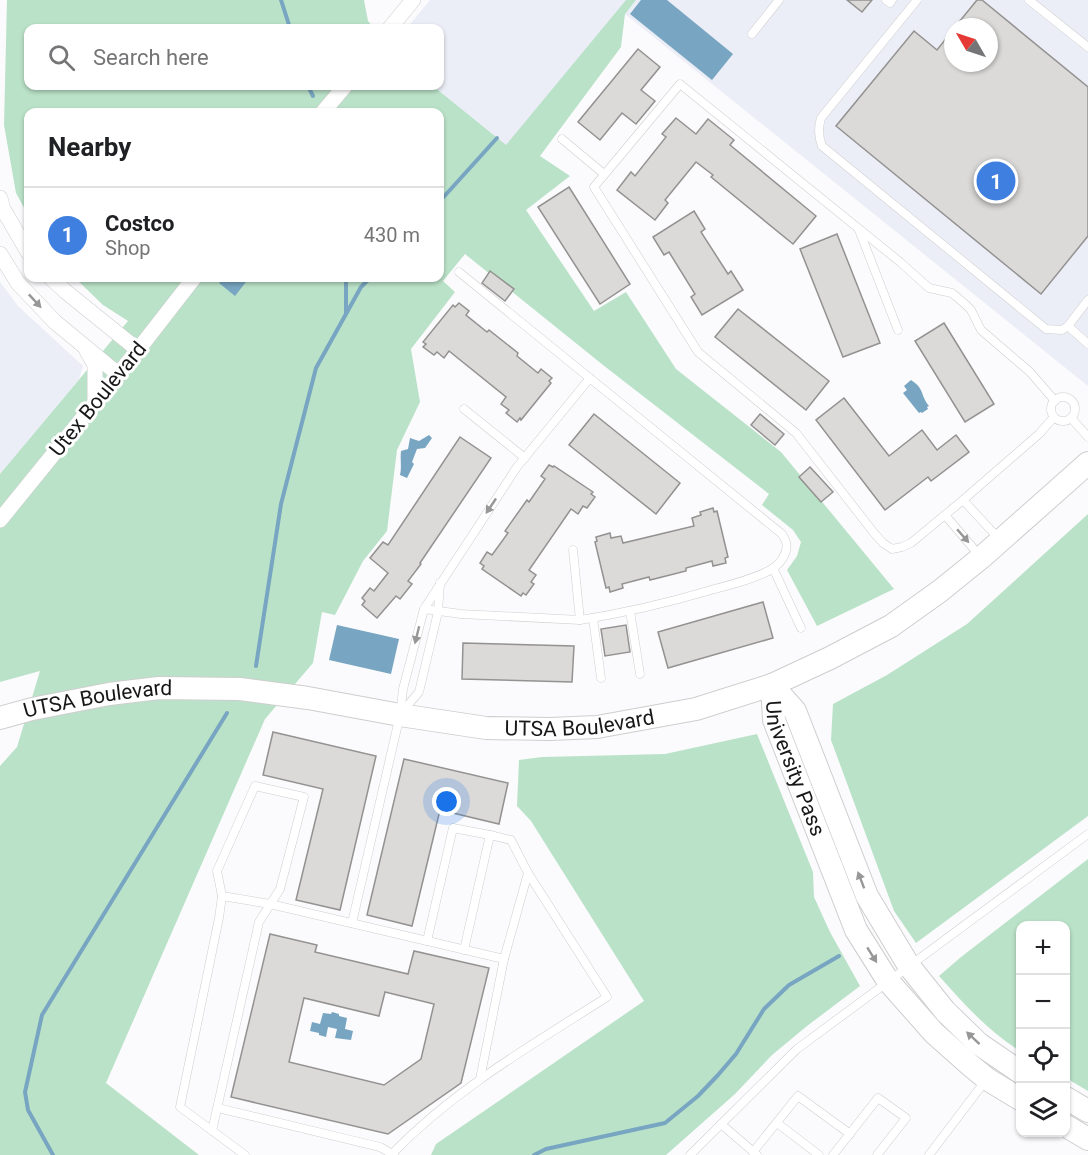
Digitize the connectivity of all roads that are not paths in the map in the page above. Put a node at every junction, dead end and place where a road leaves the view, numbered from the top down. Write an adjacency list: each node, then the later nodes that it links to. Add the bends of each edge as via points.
1 (413, 0): 7 (street)
2 (779, 0): 8 (lane)
3 (885, 0): 4 (lane)
4 (892, 0)
5 (917, 0): 22 (lane, via 821,118 818,126 822,146 1046,329 1062,330)
6 (1029, 0): 9 (lane)
7 (393, 24)
8 (752, 34)
9 (1088, 47)
10 (342, 90): 11 (street)
11 (326, 108)
12 (562, 139): 13 (lane)
13 (604, 174): 15 (lane, via 680,84); 38 (lane, via 594,187 698,352 796,433 883,543 892,549 911,543)
14 (0, 198): 16 (street)
15 (858, 228): 23 (lane); 29 (lane, via 929,288 952,293 965,304 981,330 1030,372)
16 (24, 245)
17 (0, 254): 24 (street, one-way to 24, via 18,283)
18 (459, 272): 28 (lane)
19 (55, 282): 26 (street)
20 (191, 282): 26 (street, Utex Boulevard)
21 (1088, 300): 22 (lane)
22 (1068, 326): 25 (lane)
23 (898, 330)
24 (81, 344): 27 (street); 30 (street, via 95,365)
25 (1088, 344)
26 (138, 350): 27 (street, Utex Boulevard)
27 (118, 374): 30 (street, Utex Boulevard)
28 (590, 378): 35 (lane); 43 (lane, via 782,534 786,551)
29 (1055, 401): 32 (lane, via 1051,409); 33 (lane, via 1072,401 1075,410)
30 (95, 403): 39 (street, Utex Boulevard)
31 (464, 409): 35 (lane)
32 (1054, 417): 33 (lane, via 1062,421); 37 (lane, via 1040,434)
33 (1071, 418): 34 (lane)
34 (1088, 437)
35 (525, 458): 44 (lane, one-way to 44)
36 (1088, 463): 40 (main road, UTSA Boulevard)
37 (963, 500): 38 (lane); 40 (lane)
38 (945, 515): 42 (lane, one-way to 42)
39 (0, 520)
40 (1001, 541): 42 (main road, UTSA Boulevard)
41 (573, 550): 49 (lane)
42 (982, 557): 53 (main road, UTSA Boulevard, via 891,626)
43 (773, 568): 46 (lane, via 741,581); 50 (lane)
44 (440, 582): 45 (lane); 47 (lane)
45 (424, 609): 47 (lane); 54 (lane, one-way to 54)
46 (630, 611): 48 (lane); 51 (lane)
47 (438, 612): 49 (lane); 54 (lane, via 419,692)
48 (593, 618): 49 (lane); 52 (lane)
49 (580, 620)
50 (801, 628)
51 (640, 674)
52 (601, 678)
53 (772, 685): 54 (main road, UTSA Boulevard, via 696,709 597,727 486,728); 65 (main road, University Pass, one-way to 53, via 867,896 795,711); 66 (main road, University Pass, one-way to 66, via 775,723 856,930)
54 (400, 714): 55 (main road, UTSA Boulevard, via 240,689 159,688 109,694); 61 (lane)
55 (0, 718)
56 (1088, 834): 65 (lane)
57 (490, 835): 58 (lane, via 511,840); 62 (lane, via 453,828); 63 (lane)
58 (528, 873): 64 (lane); 68 (lane, via 607,997)
59 (222, 896): 60 (lane); 60 (lane, via 217,871 255,786 304,797 280,889); 77 (lane, via 180,1107)
60 (270, 904): 61 (lane); 72 (lane, via 259,922)
61 (352, 924): 62 (lane)
62 (428, 941): 63 (lane)
63 (464, 950): 64 (lane)
64 (504, 959): 68 (lane)
65 (909, 966): 66 (lane); 67 (main road, University Pass, one-way to 65, via 979,1044 945,1011)
66 (888, 981): 69 (main road, University Pass, via 934,1033); 75 (lane, via 797,1049)
67 (1016, 1069)
68 (480, 1078): 81 (lane)
69 (987, 1079): 70 (main road, University Pass); 87 (lane)
70 (1016, 1097)
71 (1070, 1101): 73 (main road)
72 (218, 1108): 77 (lane); 81 (lane, via 380,1147)
73 (1088, 1111)
74 (777, 1123): 78 (lane, via 798,1096); 80 (lane); 84 (lane)
75 (721, 1124): 80 (lane); 83 (lane)
76 (1070, 1129): 79 (main road)
77 (212, 1131): 82 (lane)
78 (850, 1134): 85 (lane); 86 (lane, via 878,1098 906,1118)
79 (1088, 1139)
80 (755, 1153)
81 (392, 1154)
82 (246, 1155)
83 (690, 1155)
84 (819, 1155)
85 (833, 1155)
86 (877, 1155)
87 (929, 1155)

